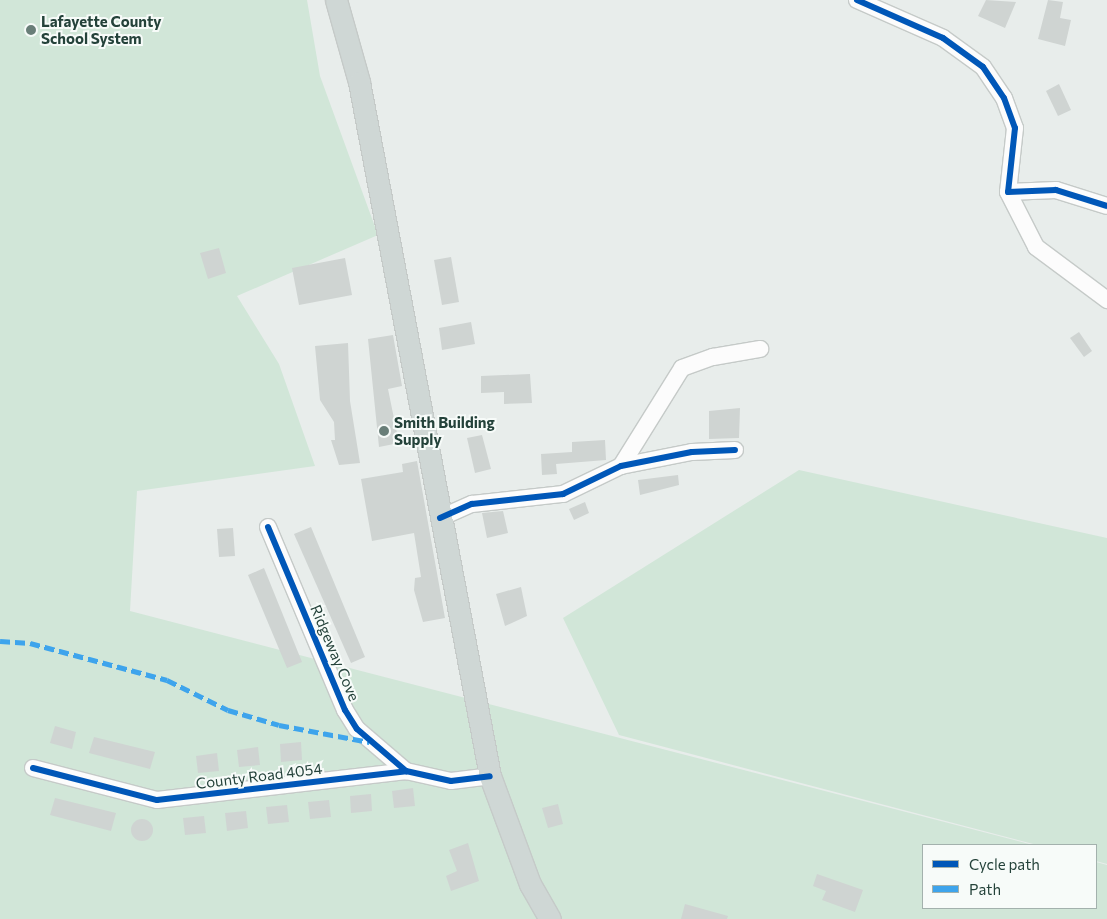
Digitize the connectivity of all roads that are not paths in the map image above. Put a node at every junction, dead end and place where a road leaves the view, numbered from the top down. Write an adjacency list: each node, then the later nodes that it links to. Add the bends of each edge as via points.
1 (336, 0): 9 (main road, via 359,82)
2 (857, 0): 3 (street, via 943,38 983,67 1004,98 1015,128)
3 (1008, 192): 4 (street, via 1056,190); 5 (street, via 1036,247)
4 (1107, 206)
5 (1107, 300)
6 (760, 349): 8 (street, via 712,357 682,368)
7 (734, 450): 8 (street, via 692,452)
8 (621, 466): 9 (street, via 563,494 472,504)
9 (440, 518): 13 (main road)
10 (268, 527): 12 (street, Ridgeway Cove, via 345,710 357,730)
11 (33, 768): 12 (street, County Road 4054, via 157,800)
12 (406, 771): 13 (street, County Road 4054, via 451,781)
13 (490, 776): 14 (main road, via 530,884)
14 (550, 919)

